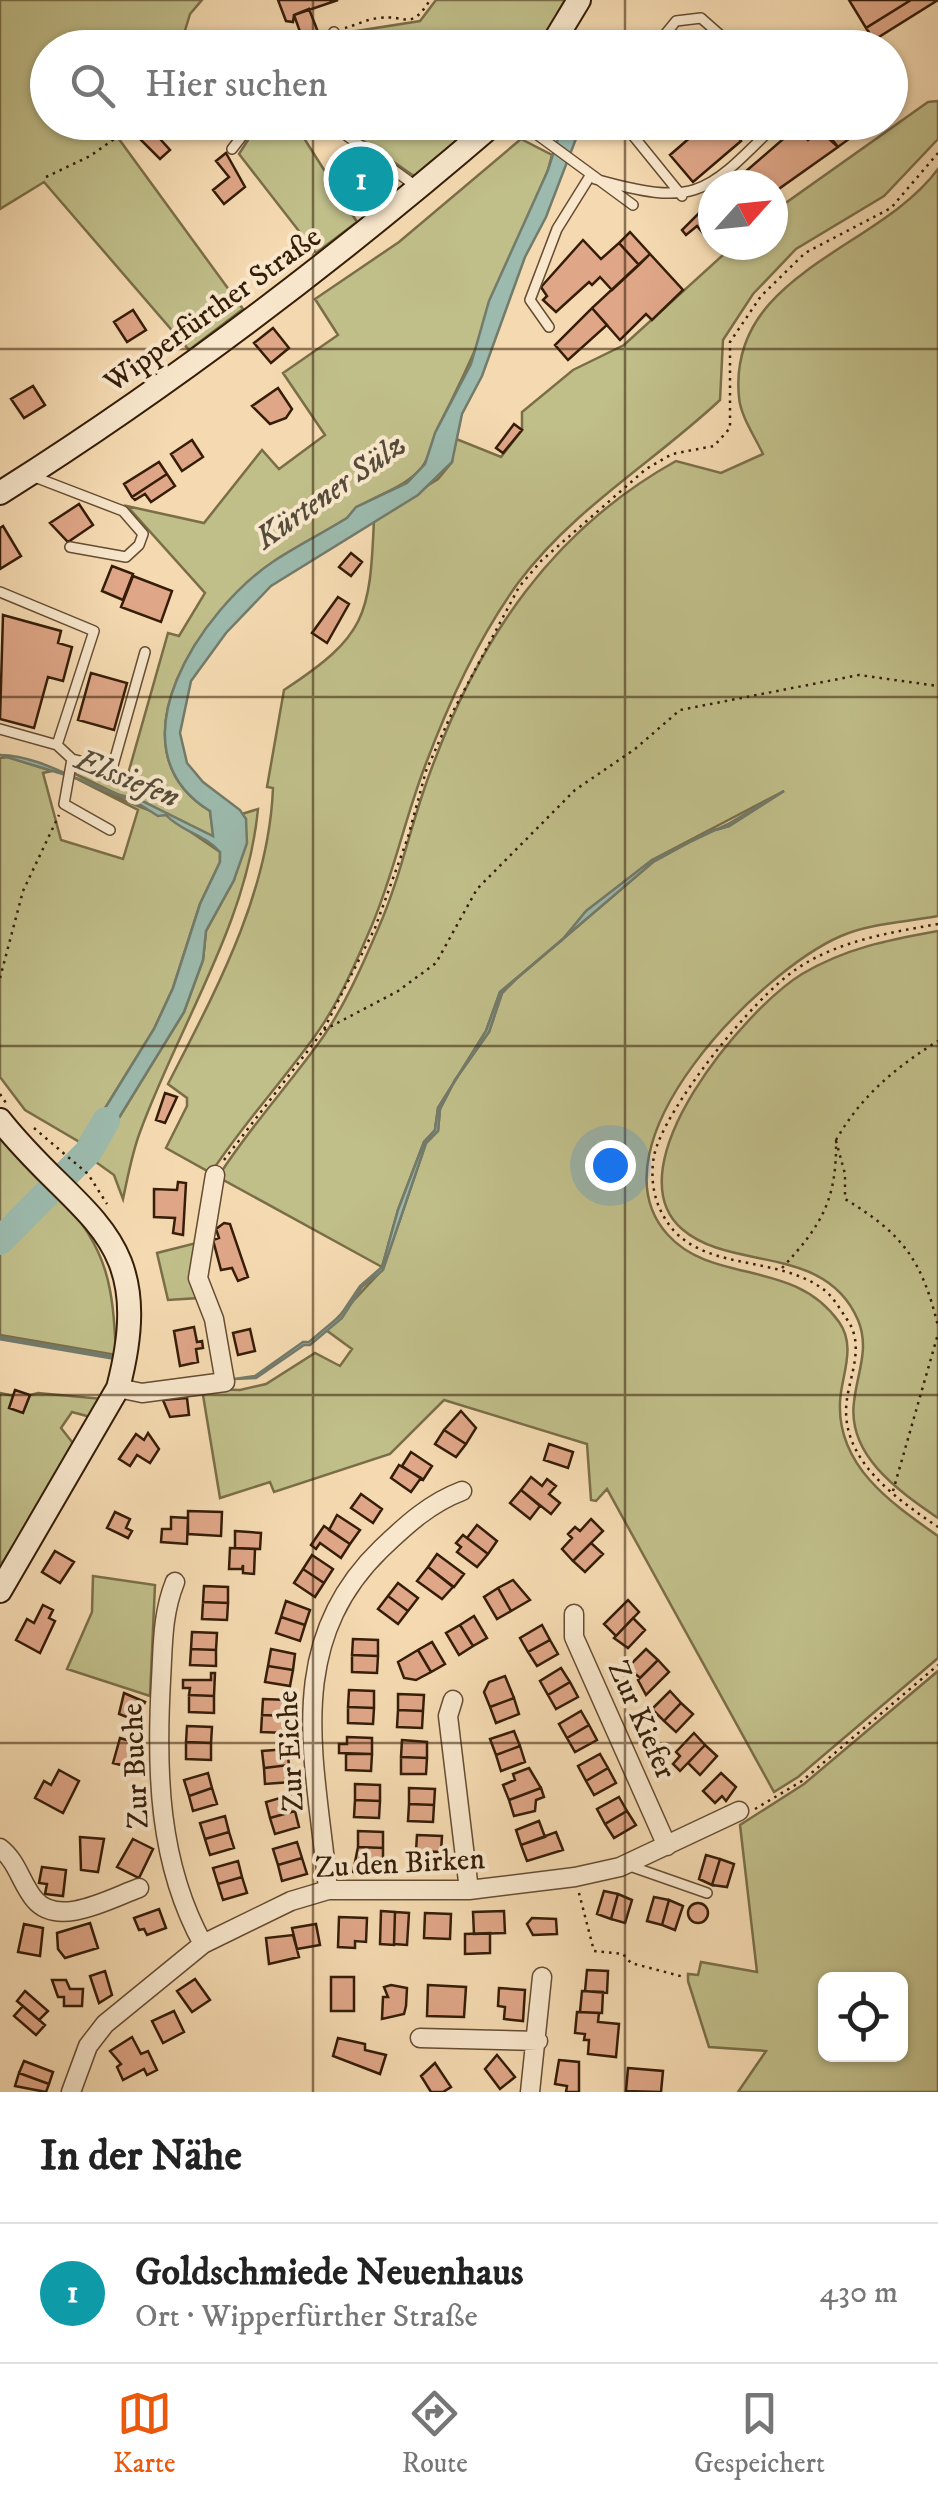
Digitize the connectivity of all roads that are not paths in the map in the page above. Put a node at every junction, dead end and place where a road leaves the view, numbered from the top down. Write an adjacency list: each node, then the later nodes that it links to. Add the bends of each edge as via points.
1 (579, 0): 2 (main road)
2 (561, 30)
3 (669, 30): 4 (lane, via 676,21 701,18)
4 (715, 30)
5 (239, 140): 11 (lane)
6 (352, 140): 13 (lane)
7 (475, 140): 13 (main road, Wipperfürther Straße)
8 (539, 140): 12 (lane)
9 (637, 140): 14 (lane)
10 (759, 140): 14 (lane, via 706,190)
11 (232, 149)
12 (593, 178): 14 (lane, via 646,194); 15 (lane); 16 (lane, via 557,229 530,300)
13 (419, 189): 17 (main road, Wipperfürther Straße, via 230,338)
14 (682, 196)
15 (633, 205)
16 (548, 327)
17 (30, 474): 18 (main road, Wipperfürther Straße); 19 (lane, via 123,511 142,534 126,557)
18 (0, 493)
19 (70, 547)
20 (0, 592): 23 (lane, via 94,631)
21 (145, 652): 24 (lane, via 112,770)
22 (0, 730): 23 (lane)
23 (57, 745): 24 (lane)
24 (70, 769): 25 (lane, via 64,804)
25 (110, 830)
26 (0, 1120): 28 (main road, via 83,1186 118,1254 128,1318)
27 (214, 1175): 28 (street, via 198,1278 226,1382 142,1393)
28 (118, 1388): 31 (main road)
29 (462, 1491): 39 (street, Zur Eiche, via 406,1525 362,1568 319,1650 310,1704)
30 (175, 1582): 42 (street, Zur Buche, via 165,1607 159,1778 163,1826)
31 (0, 1591)
32 (574, 1614): 35 (street, Zur Kiefer, via 574,1638)
33 (453, 1700): 40 (street, via 448,1716)
34 (739, 1811): 35 (street, Zu den Birken)
35 (668, 1846): 37 (street, Zu den Birken)
36 (0, 1848): 38 (street, via 36,1902 55,1911 74,1911)
37 (625, 1864): 40 (street, Zu den Birken); 41 (lane)
38 (138, 1888)
39 (328, 1890): 40 (street, Zu den Birken); 42 (street, Zu den Birken)
40 (469, 1890)
41 (707, 1893)
42 (203, 1944): 46 (street, Zu den Birken, via 105,2024 83,2057)
43 (542, 1977): 45 (street)
44 (420, 2038): 45 (street)
45 (538, 2040): 47 (street)
46 (72, 2092)
47 (530, 2092)

